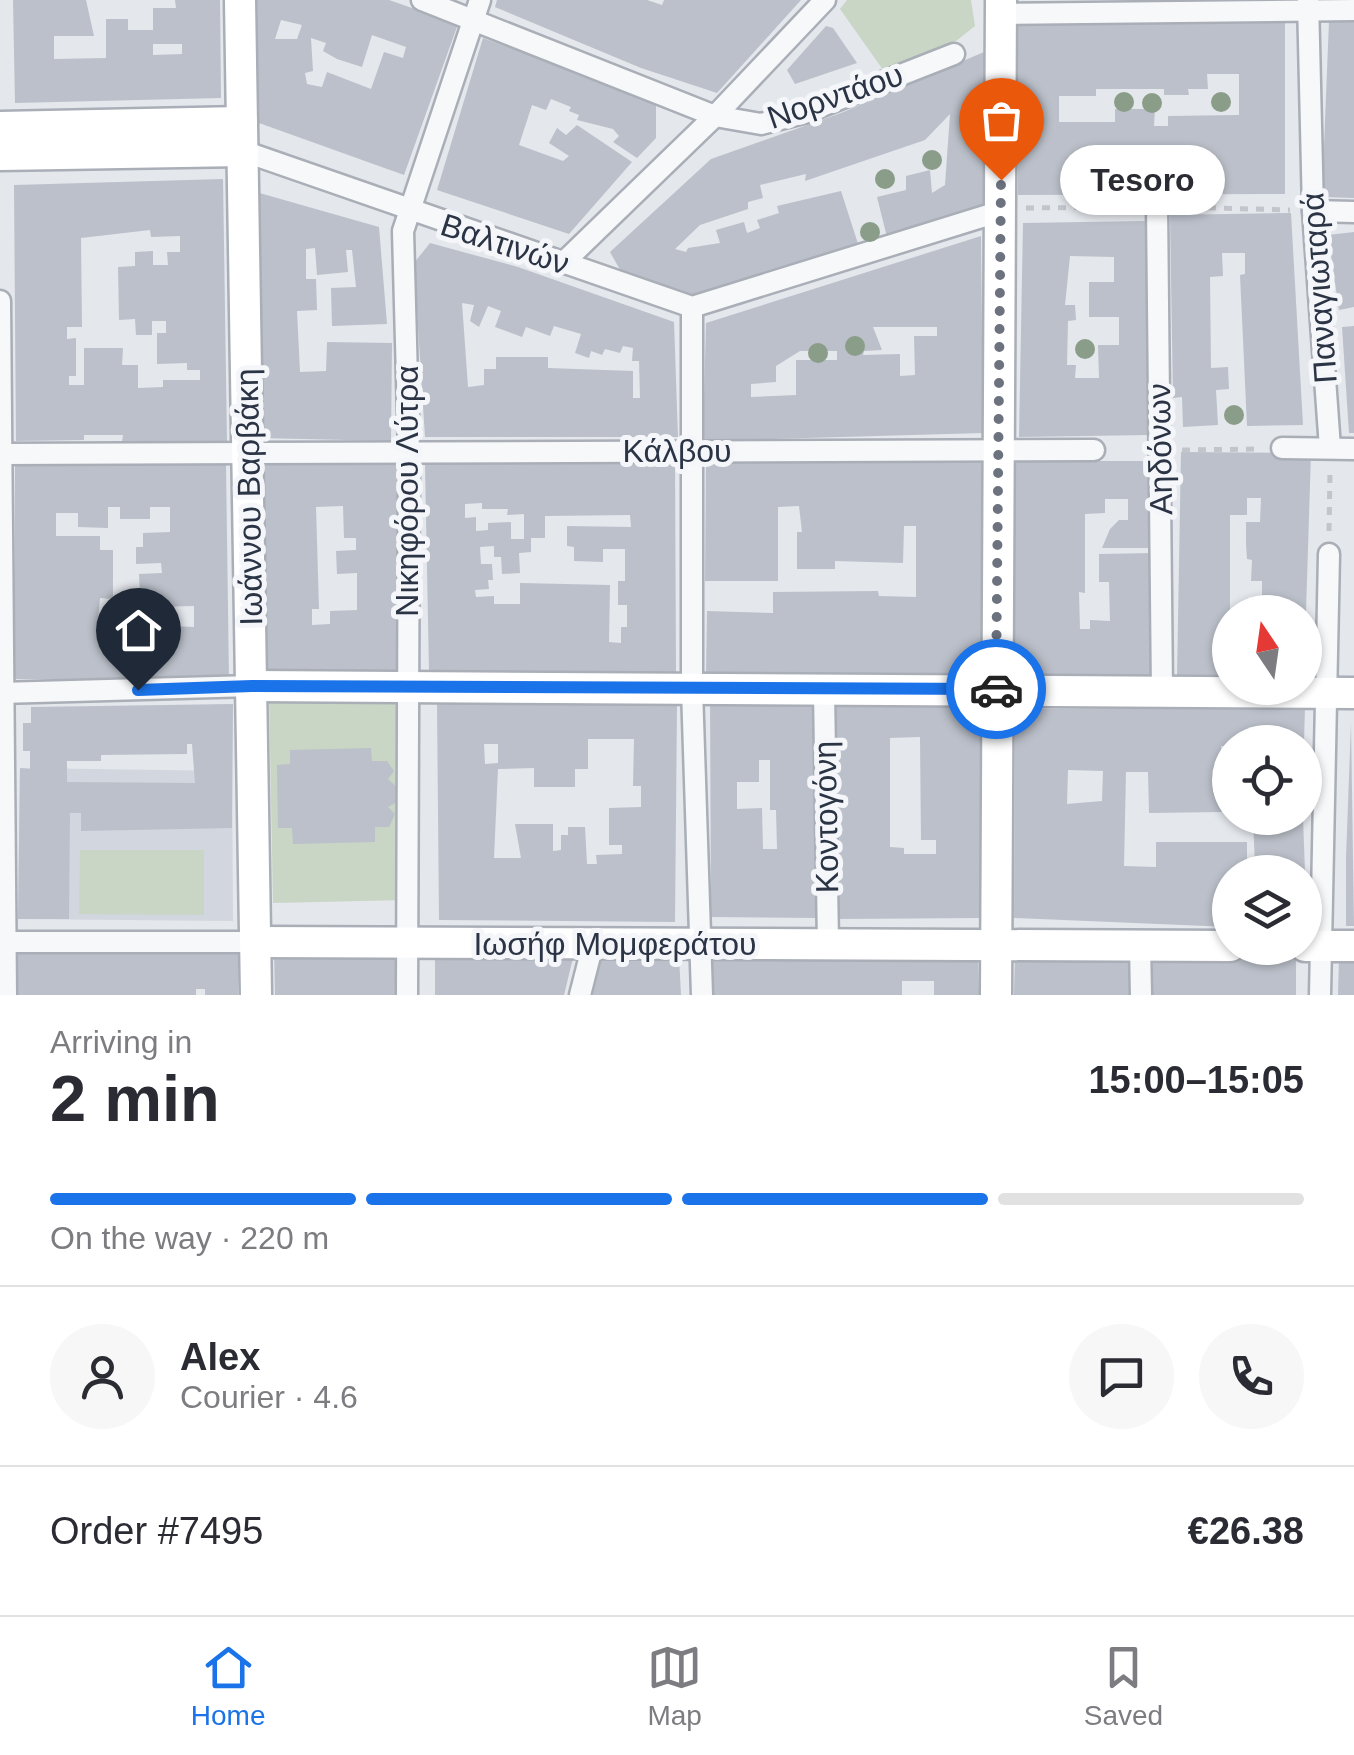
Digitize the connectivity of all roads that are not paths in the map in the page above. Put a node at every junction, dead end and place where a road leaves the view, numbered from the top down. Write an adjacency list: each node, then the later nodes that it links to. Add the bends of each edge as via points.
1 (240, 0): 12 (street, Ιωάννου Βαρβάκη)
2 (422, 0): 8 (street)
3 (480, 0): 8 (street, Νικηφόρου Λύτρα)
4 (825, 0): 10 (street, Νορντάου)
5 (1308, 5): 6 (street); 7 (street); 15 (street, Παναγιωταρά)
6 (1002, 7): 16 (street)
7 (1354, 10)
8 (473, 21): 10 (street); 17 (street, Νικηφόρου Λύτρα)
9 (954, 54): 10 (street, Νορντάου, via 804,113 761,124)
10 (715, 116): 19 (street, Νορντάου)
11 (0, 127): 12 (street, Βαλτινών)
12 (242, 137): 13 (street, Βαλτινών); 17 (street, Βαλτινών); 28 (street, Ιωάννου Βαρβάκη)
13 (0, 155)
14 (1157, 206): 37 (street, Αηδόνων)
15 (1313, 210): 18 (street); 23 (street, Παναγιωταρά)
16 (1001, 211): 21 (street); 25 (street)
17 (409, 212): 19 (street, Βαλτινών); 29 (street, Νικηφόρου Λύτρα, via 403,231)
18 (1354, 212)
19 (562, 263): 21 (street, Βαλτινών)
20 (0, 300): 30 (street)
21 (692, 307): 27 (street)
22 (1282, 448): 23 (street)
23 (1330, 448): 24 (street)
24 (1354, 449)
25 (999, 450): 26 (street, Κάλβου); 27 (street, Κάλβου); 36 (street)
26 (1094, 450)
27 (690, 452): 29 (street, Κάλβου); 34 (street)
28 (248, 453): 29 (street, Κάλβου); 30 (street, Κάλβου); 32 (street, Ιωάννου Βαρβάκη)
29 (409, 453): 33 (street, Νικηφόρου Λύτρα)
30 (0, 454): 38 (street)
31 (1329, 554): 39 (street)
32 (252, 686): 33 (street); 38 (street); 42 (street, Ιωάννου Βαρβάκη)
33 (408, 687): 34 (street); 43 (street, Νικηφόρου Λύτρα)
34 (692, 689): 35 (street); 45 (street)
35 (824, 690): 36 (street); 46 (street, Κοντογόνη)
36 (996, 691): 37 (street); 47 (street)
37 (1162, 692): 39 (street)
38 (2, 693): 41 (street)
39 (1342, 693): 40 (street)
40 (1322, 867)
41 (3, 942): 42 (street, Ιωσήφ Μομφεράτου); 53 (street)
42 (256, 942): 43 (street, Ιωσήφ Μομφεράτου); 54 (street, Ιωάννου Βαρβάκη)
43 (407, 943): 44 (street, Ιωσήφ Μομφεράτου); 55 (street, Νικηφόρου Λύτρα)
44 (593, 944): 45 (street, Ιωσήφ Μομφεράτου); 56 (street)
45 (704, 944): 46 (street, Ιωσήφ Μομφεράτου); 57 (street)
46 (828, 944): 47 (street, Ιωσήφ Μομφεράτου)
47 (996, 945): 48 (street, Ιωσήφ Μομφεράτου); 58 (street)
48 (1140, 946): 49 (street, Ιωσήφ Μομφεράτου); 59 (street)
49 (1212, 946)
50 (1322, 946): 51 (street)
51 (1354, 946)
52 (1316, 965): 60 (street)
53 (6, 995)
54 (256, 995)
55 (407, 995)
56 (580, 995)
57 (702, 995)
58 (996, 995)
59 (1140, 995)
60 (1320, 995)

